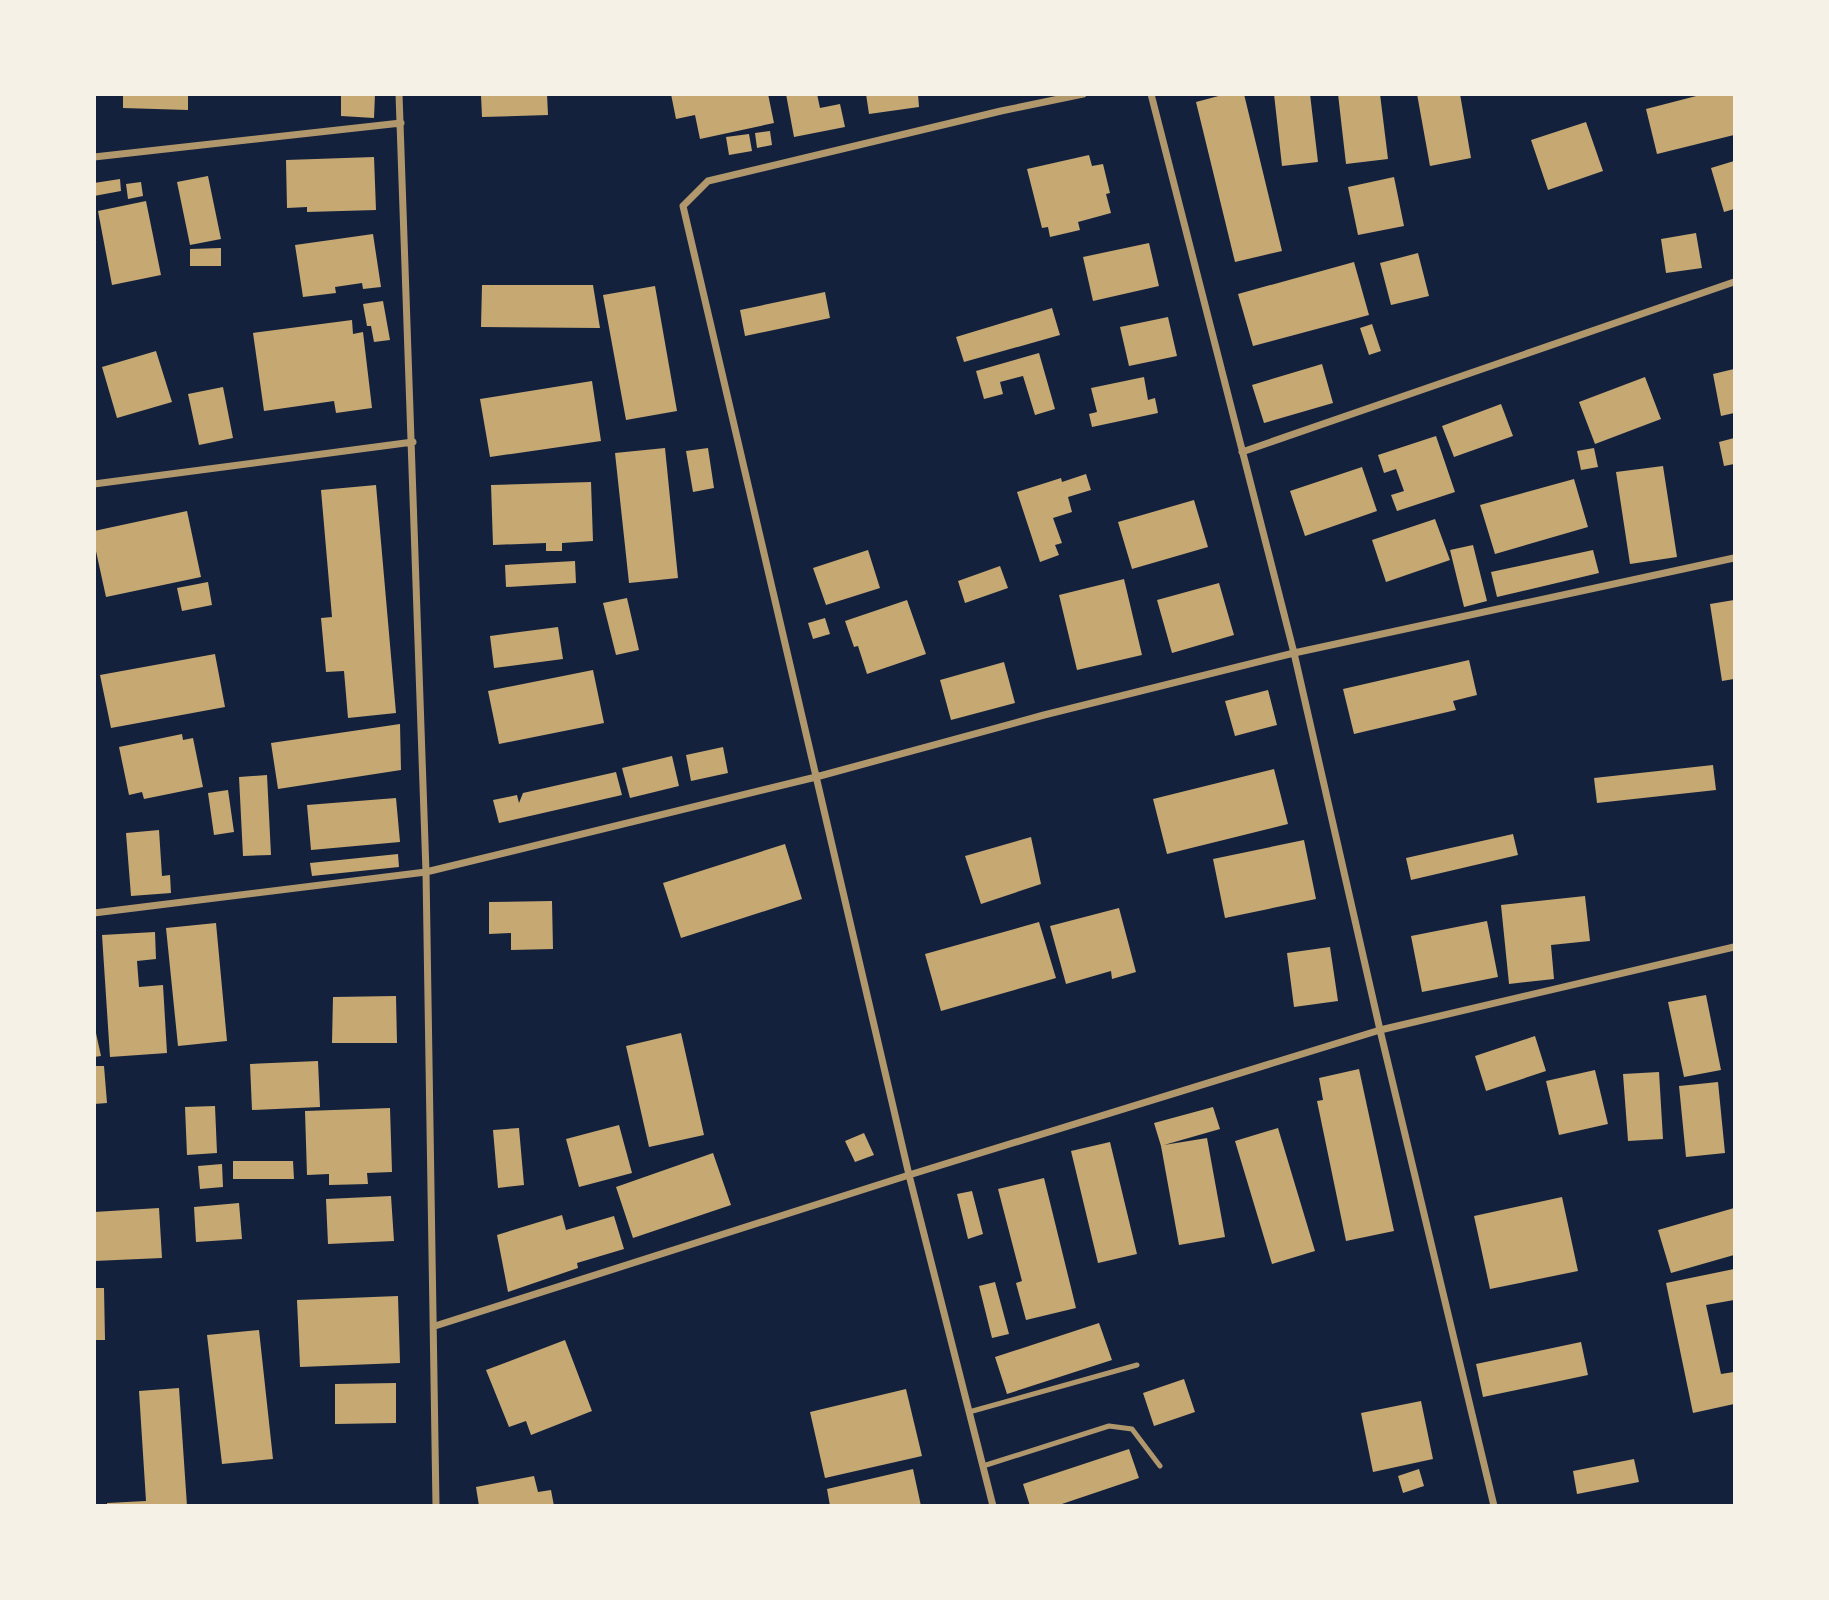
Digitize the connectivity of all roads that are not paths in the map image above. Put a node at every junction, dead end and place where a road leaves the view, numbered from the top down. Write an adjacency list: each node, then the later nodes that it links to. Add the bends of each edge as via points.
1 (399, 94): 4 (street)
2 (1083, 94): 12 (street, via 708,181 682,206)
3 (1151, 94): 8 (street)
4 (401, 123): 5 (street); 7 (street)
5 (94, 157)
6 (1734, 282): 8 (street)
7 (413, 442): 9 (street); 13 (street)
8 (1242, 452): 11 (street)
9 (94, 484)
10 (1734, 558): 11 (street)
11 (1294, 653): 12 (street); 16 (street)
12 (816, 778): 13 (street); 17 (street)
13 (426, 872): 14 (street); 18 (street)
14 (94, 913)
15 (1734, 947): 16 (street)
16 (1380, 1030): 17 (street); 25 (street)
17 (908, 1175): 18 (street); 20 (street)
18 (435, 1326): 23 (street)
19 (1137, 1364): 20 (lane)
20 (969, 1412): 21 (street)
21 (983, 1466): 22 (lane, via 1109,1426 1132,1429); 24 (street)
22 (1160, 1466)
23 (436, 1506)
24 (993, 1506)
25 (1493, 1506)

